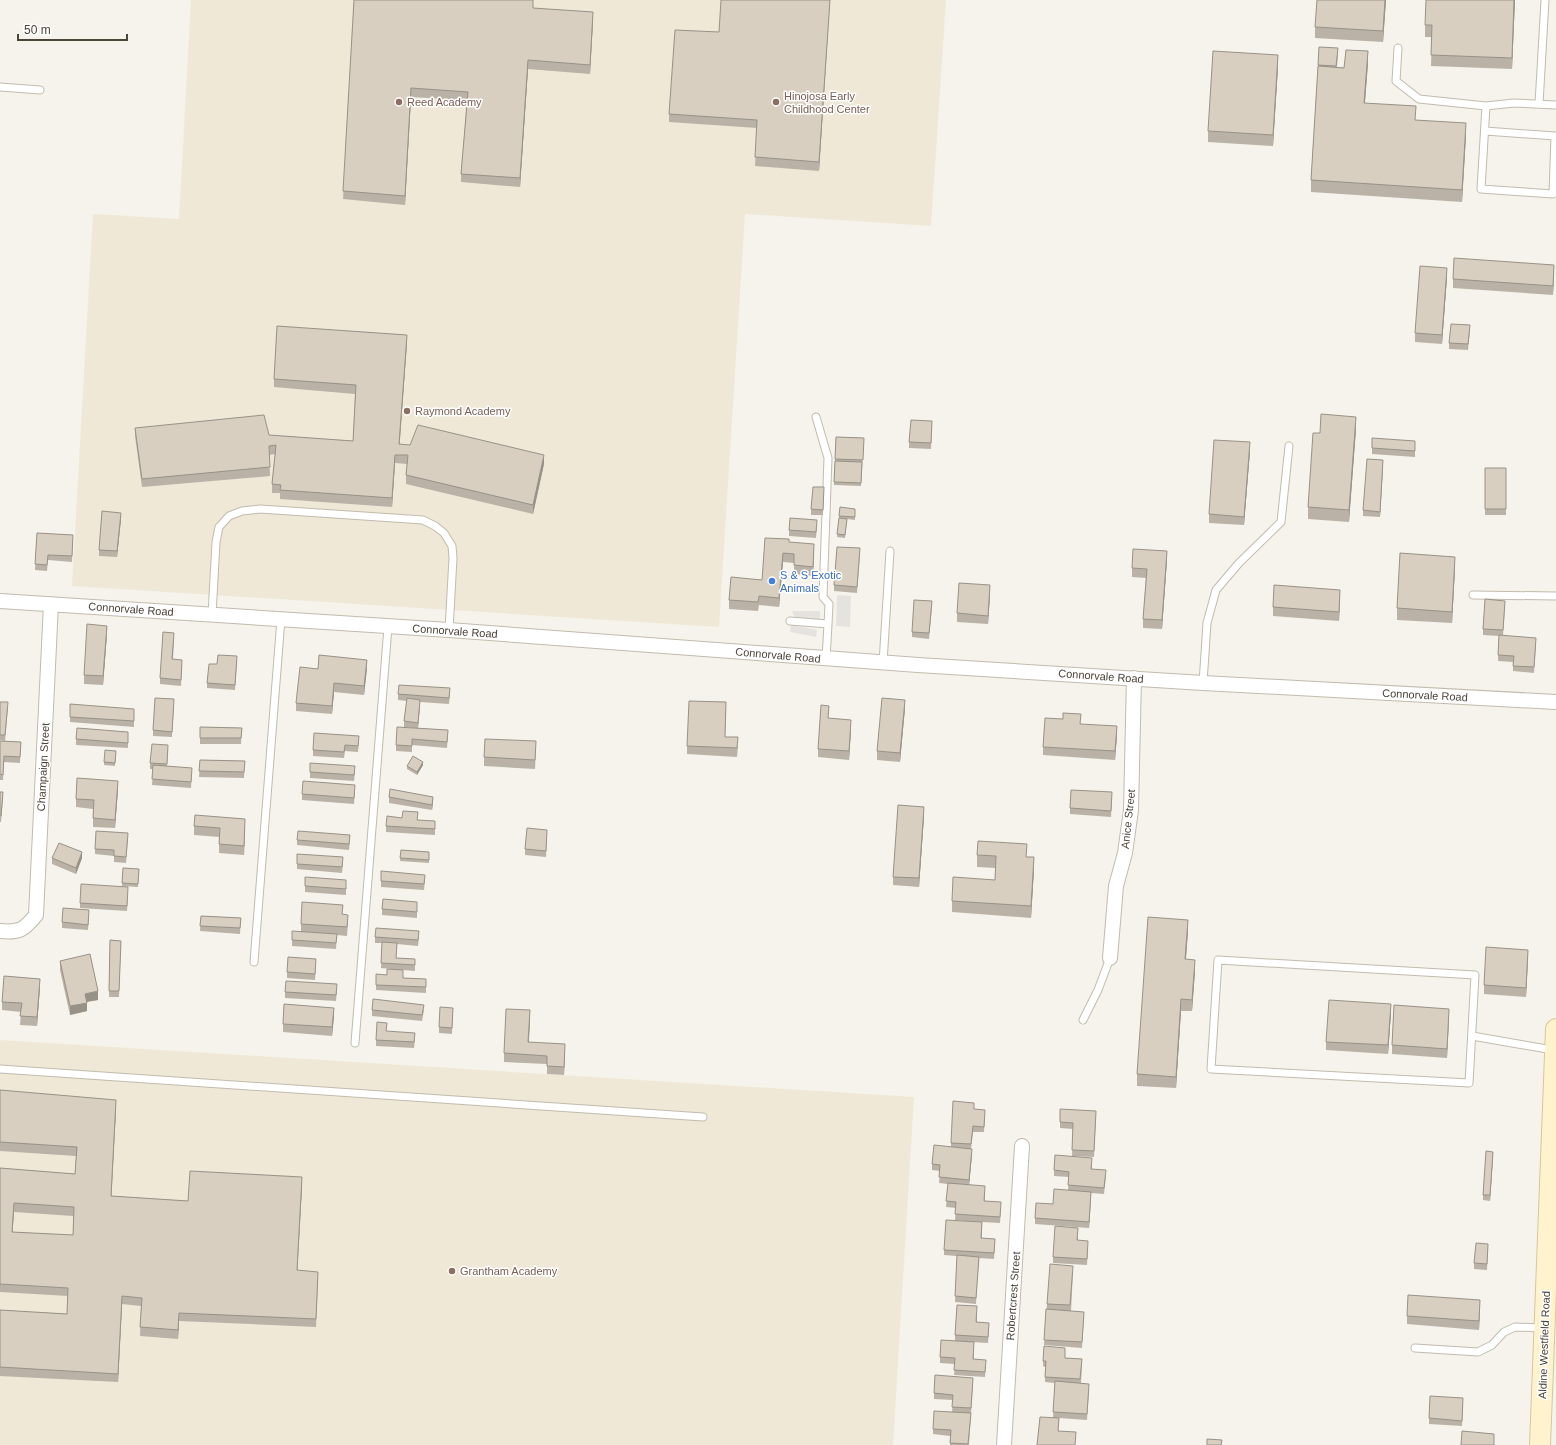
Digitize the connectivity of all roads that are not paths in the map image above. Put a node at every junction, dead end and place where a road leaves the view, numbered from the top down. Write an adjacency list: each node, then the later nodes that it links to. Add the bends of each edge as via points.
1 (1545, 0): 5 (lane)
2 (1398, 48): 7 (lane, via 1396,81 1419,99)
3 (0, 87): 4 (lane)
4 (40, 90)
5 (1539, 104): 6 (lane); 7 (lane)
6 (1556, 105)
7 (1486, 106): 8 (lane)
8 (1485, 131): 8 (lane, via 1481,190 1553,194 1555,136)
9 (816, 417): 19 (lane, via 828,458 823,597 829,604)
10 (1289, 446): 25 (lane, via 1281,522 1239,563 1216,590 1207,623)
11 (890, 551): 23 (lane)
12 (1473, 595): 13 (lane)
13 (1556, 596)
14 (0, 601): 15 (street, Connorvale Road)
15 (51, 604): 16 (street, Connorvale Road); 27 (street, Champaign Street, via 36,915 26,927 14,932)
16 (212, 615): 17 (street, Connorvale Road); 21 (lane, via 219,527 229,516 242,511 268,509 423,520 435,526 452,546)
17 (281, 620): 20 (street, Connorvale Road); 29 (lane)
18 (790, 621): 19 (lane)
19 (828, 624): 22 (lane)
20 (388, 627): 21 (street, Connorvale Road); 33 (lane)
21 (448, 630): 22 (street, Connorvale Road)
22 (826, 659): 23 (street, Connorvale Road)
23 (883, 662): 24 (street, Connorvale Road)
24 (1134, 678): 25 (street, Connorvale Road); 28 (street, Anice Street, via 1131,810 1125,853 1116,886)
25 (1203, 683): 26 (street, Connorvale Road)
26 (1556, 702)
27 (0, 931)
28 (1110, 958): 30 (lane)
29 (254, 962)
30 (1083, 1020)
31 (1556, 1029): 34 (main road, Aldine Westfield Road)
32 (1472, 1036): 32 (lane, via 1475,975 1218,960 1211,1069 1469,1083); 34 (lane)
33 (355, 1043)
34 (1555, 1050): 38 (main road, Aldine Westfield Road)
35 (0, 1069): 36 (lane)
36 (703, 1117)
37 (1022, 1146): 41 (street, Robertcrest Street)
38 (1551, 1284): 39 (main road, Aldine Westfield Road)
39 (1544, 1328): 40 (lane, via 1515,1327 1504,1332 1492,1345 1478,1352); 42 (main road, Aldine Westfield Road)
40 (1415, 1348)
41 (1004, 1445)
42 (1540, 1445)

